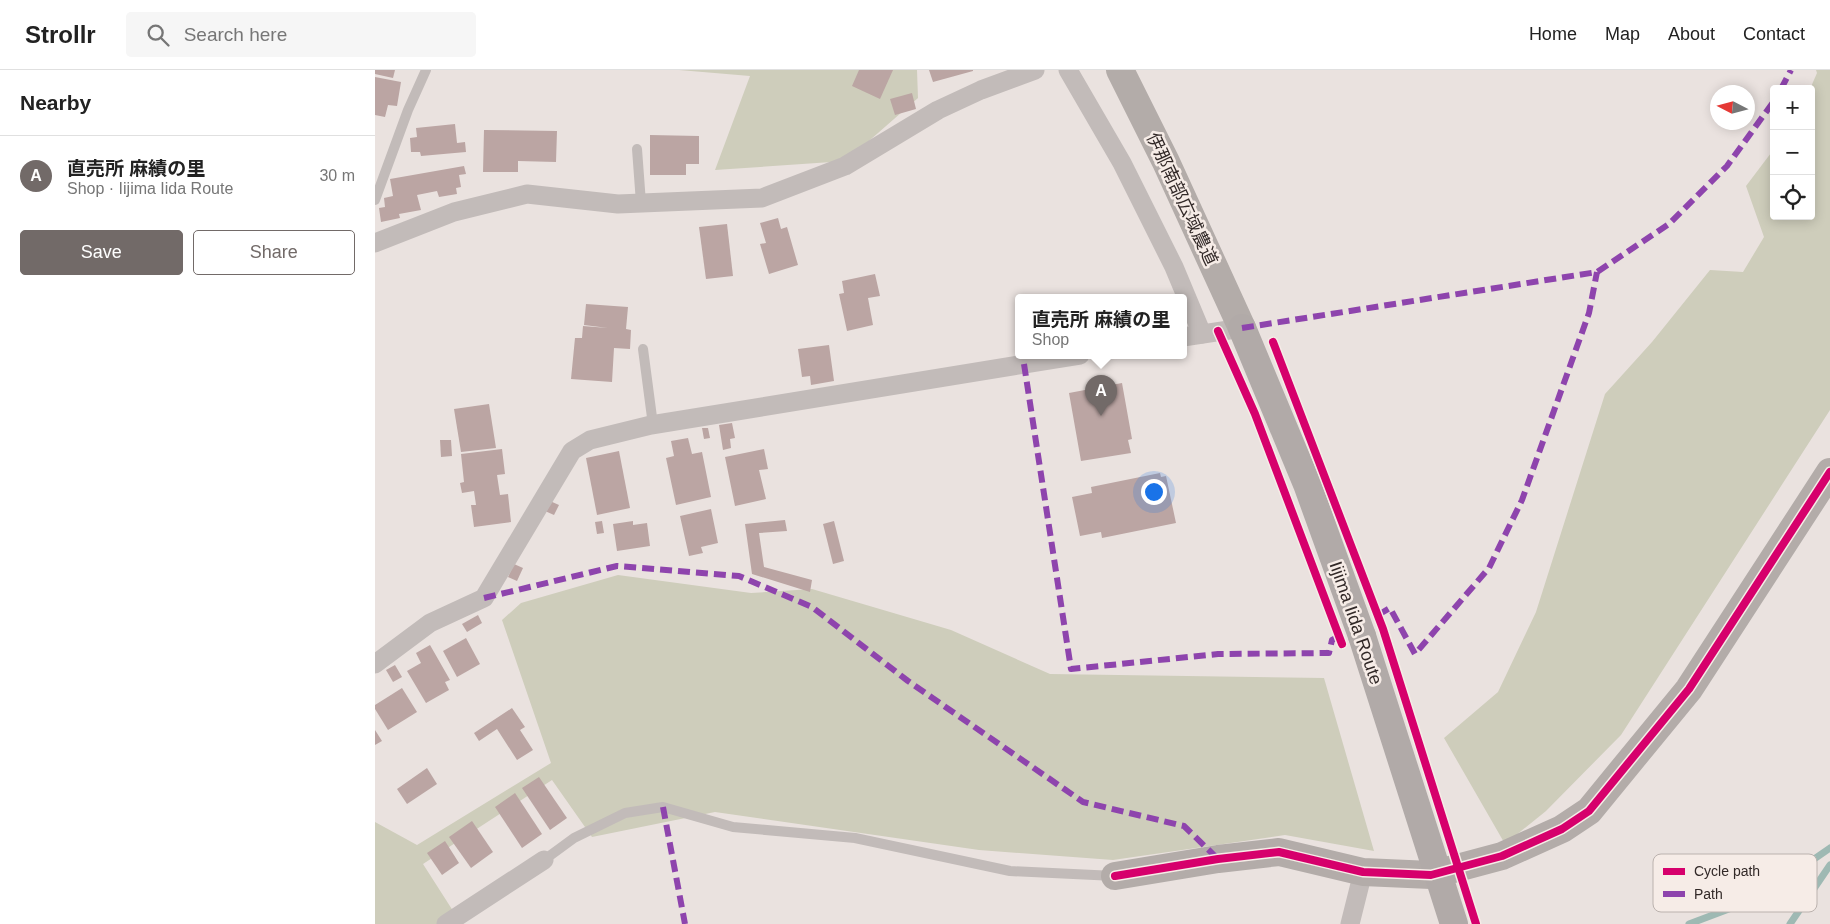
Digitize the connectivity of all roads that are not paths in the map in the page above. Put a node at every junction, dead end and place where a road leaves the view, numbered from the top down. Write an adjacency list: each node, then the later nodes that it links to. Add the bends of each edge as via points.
1 (426, 70): 6 (lane)
2 (1035, 70): 7 (street, via 938,110 845,166 763,198)
3 (1068, 70): 9 (street, via 1122,164 1174,267)
4 (1121, 70): 11 (street, 伊那南部広域農道)
5 (637, 149): 7 (lane)
6 (375, 200)
7 (641, 203): 8 (street, via 618,204 527,194 454,212)
8 (375, 243)
9 (1182, 294)
10 (1187, 314): 12 (street)
11 (1242, 328): 12 (street); 23 (main road, Iijima Iida Route, bridge, via 1307,484 1362,636)
12 (1193, 335)
13 (643, 349): 15 (lane)
14 (1055, 359): 15 (street)
15 (653, 424): 17 (street, via 590,440 572,451 484,598 430,623)
16 (1830, 472): 19 (street, via 1689,689 1589,811 1562,829 1502,856 1431,875)
17 (375, 664)
18 (544, 860): 20 (lane, via 574,838 625,813 663,807 733,827 855,838 1010,871); 22 (street)
19 (1363, 872): 20 (street, via 1279,852); 21 (street)
20 (1115, 876)
21 (1351, 919)
22 (446, 924)
23 (1454, 924)

